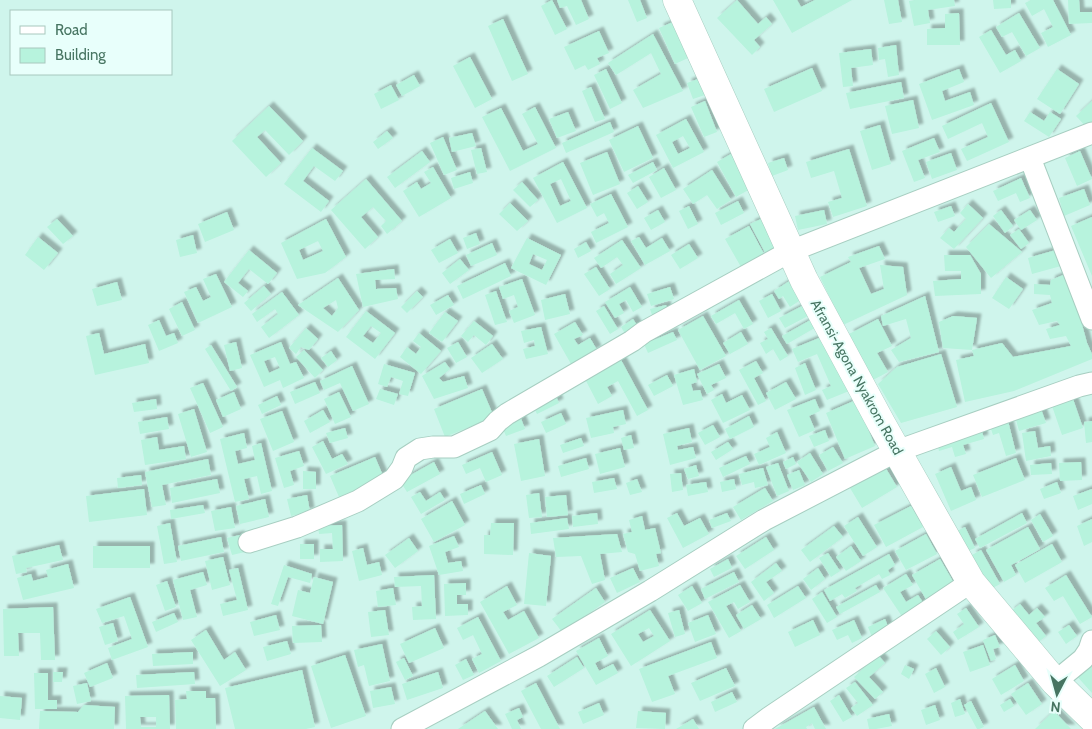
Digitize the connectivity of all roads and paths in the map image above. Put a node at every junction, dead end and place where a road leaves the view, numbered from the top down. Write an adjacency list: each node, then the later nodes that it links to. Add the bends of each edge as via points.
1 (676, 0): 4 (street, Afransi-Agona Nyakrom Road)
2 (1092, 133): 3 (street)
3 (1030, 158): 4 (street); 5 (street)
4 (791, 251): 7 (street, Afransi-Agona Nyakrom Road); 8 (street, via 644,332 507,414 490,430 454,447 420,449 406,458 394,479 358,501)
5 (1092, 319)
6 (1092, 383): 7 (street)
7 (897, 451): 9 (street, Afransi-Agona Nyakrom Road); 13 (street, via 764,520 539,656)
8 (249, 542)
9 (971, 582): 11 (street, Afransi-Agona Nyakrom Road); 14 (street)
10 (1092, 641): 11 (street, via 1083,660)
11 (1055, 682): 12 (street, Afransi-Agona Nyakrom Road)
12 (1092, 718)
13 (402, 729)
14 (754, 729)

